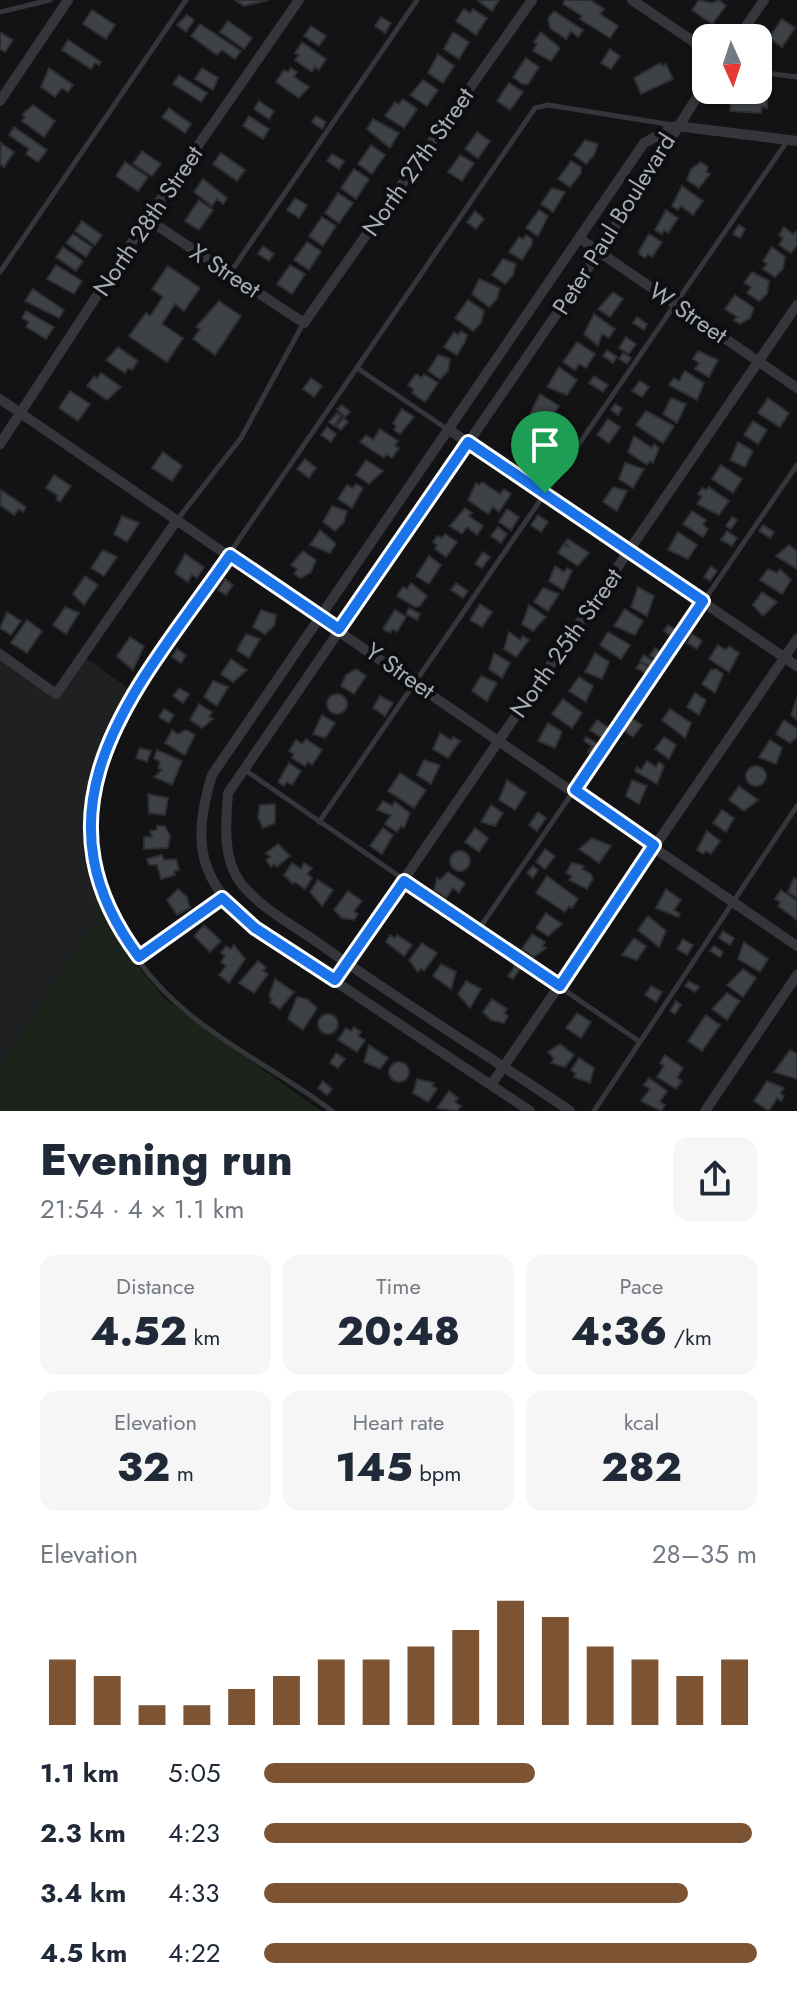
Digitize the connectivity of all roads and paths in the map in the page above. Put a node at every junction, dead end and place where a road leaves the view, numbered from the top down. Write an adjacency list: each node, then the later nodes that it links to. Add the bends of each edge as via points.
1 (50, 0): 10 (lane)
2 (68, 0): 15 (street)
3 (186, 0): 22 (lane)
4 (299, 0): 19 (street, North 28th Street)
5 (417, 0): 23 (lane)
6 (532, 0): 26 (street, North 27th Street)
7 (632, 0): 9 (street)
8 (764, 0): 11 (street)
9 (647, 4): 12 (street)
10 (0, 12)
11 (748, 24)
12 (692, 39)
13 (772, 74): 14 (lane)
14 (797, 77)
15 (0, 101)
16 (692, 103): 17 (street)
17 (676, 126): 18 (street); 20 (street, Peter Paul Boulevard, via 644,143); 21 (street, Peter Paul Boulevard); 28 (lane, via 548,105 535,108)
18 (793, 140): 24 (lane)
19 (147, 219): 23 (street, X Street); 31 (street, North 28th Street)
20 (579, 238): 21 (street, W Street); 32 (street, Peter Paul Boulevard)
21 (599, 252): 24 (street, W Street); 33 (street, Peter Paul Boulevard)
22 (0, 272)
23 (229, 274): 26 (street, X Street)
24 (675, 304): 27 (street, W Street); 36 (lane)
25 (797, 305): 27 (street, North 25th Street)
26 (304, 323): 37 (lane, via 241,438)
27 (760, 362): 29 (street, W Street); 38 (street, North 25th Street)
28 (357, 368): 32 (lane); 39 (lane)
29 (797, 388)
30 (0, 399): 31 (street, Y Street)
31 (22, 413): 34 (street, North 28th Street); 37 (street, Y Street)
32 (448, 429): 33 (street); 41 (street, Peter Paul Boulevard)
33 (468, 442): 36 (street); 42 (street, Peter Paul Boulevard)
34 (0, 444)
35 (797, 465): 40 (lane)
36 (545, 493): 38 (street); 47 (lane)
37 (177, 520): 39 (street, Y Street); 44 (street, via 56,694)
38 (631, 550): 40 (street); 48 (street, North 25th Street)
39 (230, 555): 41 (street, Y Street); 59 (lane, via 122,711 94,785 92,837 102,889 115,924)
40 (703, 601): 45 (street); 50 (lane)
41 (320, 616): 42 (street, Y Street); 55 (street, Peter Paul Boulevard, via 212,775 199,830 210,880)
42 (339, 629): 47 (street, Y Street); 49 (street, Peter Paul Boulevard)
43 (797, 639): 45 (street)
44 (0, 654)
45 (784, 657): 46 (street); 53 (street)
46 (797, 666)
47 (417, 682): 48 (street, Y Street); 52 (lane)
48 (498, 739): 50 (street, Y Street); 54 (street, North 25th Street)
49 (244, 769): 52 (lane); 60 (street, Peter Paul Boulevard, via 228,793 225,826 239,881)
50 (575, 790): 53 (street, Y Street); 57 (lane)
51 (797, 806): 56 (lane)
52 (319, 822): 54 (lane)
53 (654, 845): 56 (street, Y Street); 63 (street)
54 (404, 881): 57 (lane); 60 (street, North 25th Street)
55 (222, 898): 59 (lane); 62 (street, Peter Paul Boulevard, via 255,928)
56 (733, 900): 58 (street, Y Street); 64 (lane)
57 (479, 929): 63 (lane)
58 (797, 946)
59 (139, 957): 67 (lane, via 164,991)
60 (347, 964): 62 (street, North 25th Street); 65 (street, Peter Paul Boulevard)
61 (797, 975): 71 (street)
62 (335, 980): 66 (street, Peter Paul Boulevard)
63 (560, 986): 64 (lane); 65 (street)
64 (640, 1042): 70 (lane)
65 (504, 1066): 66 (street); 69 (street, Peter Paul Boulevard)
66 (491, 1085): 68 (street, Peter Paul Boulevard)
67 (332, 1111)
68 (530, 1111)
69 (570, 1111)
70 (594, 1111)
71 (705, 1111)

